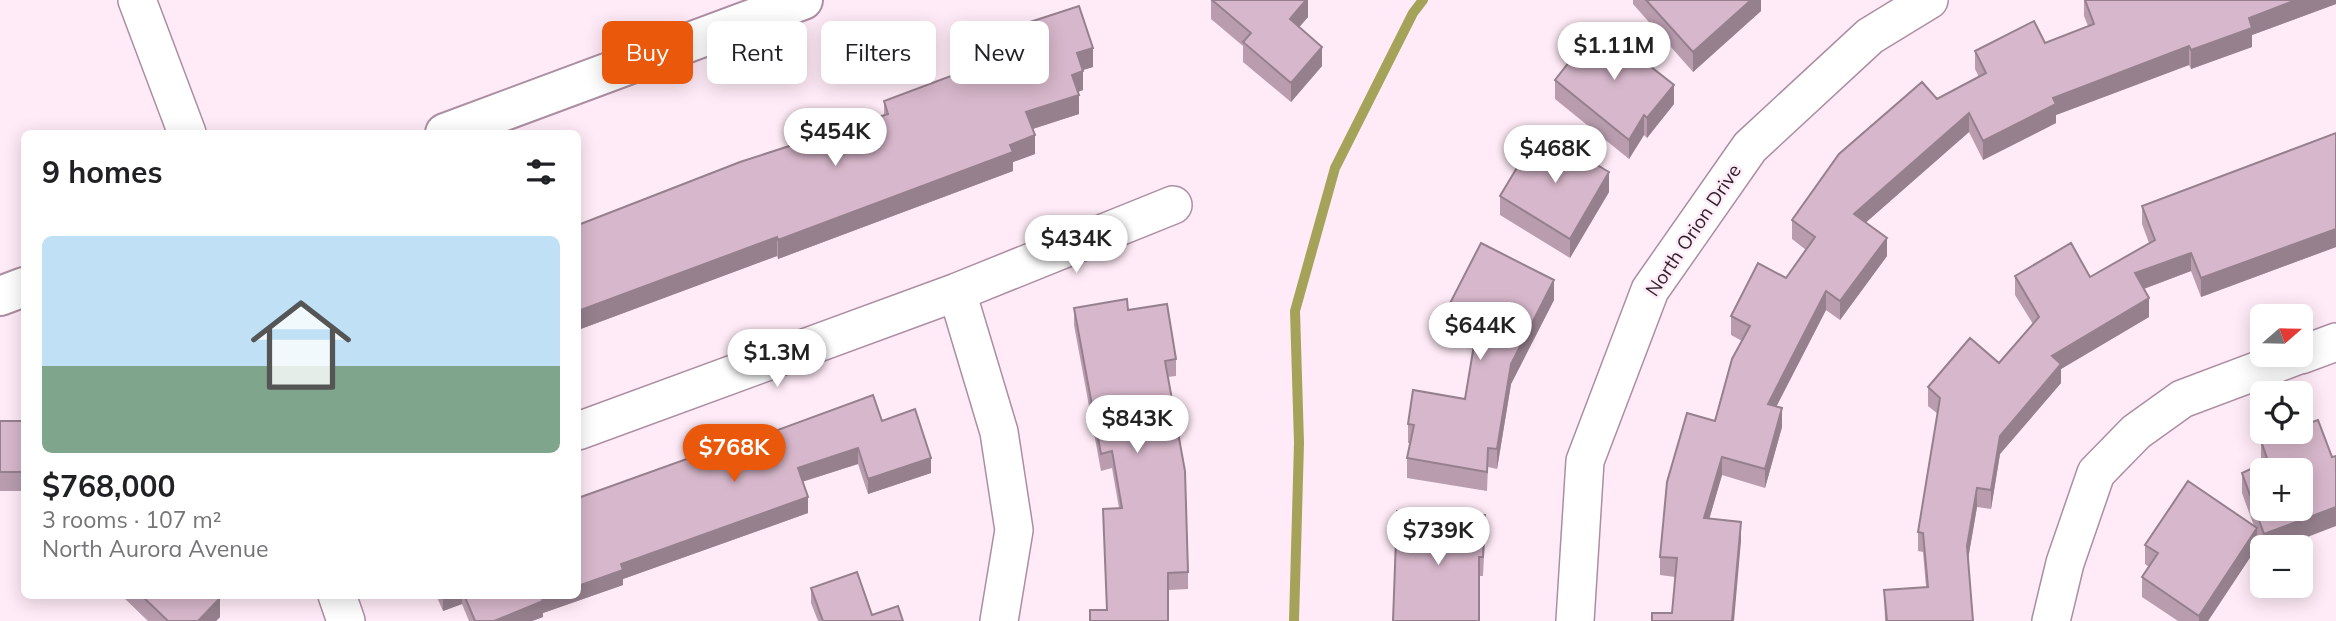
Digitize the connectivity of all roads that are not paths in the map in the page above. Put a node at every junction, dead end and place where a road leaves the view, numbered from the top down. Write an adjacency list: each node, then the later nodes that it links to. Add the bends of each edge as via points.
1 (137, 0): 4 (street)
2 (803, 0): 5 (main road)
3 (1929, 0): 17 (street, North Orion Drive, via 1870,36 1750,148 1650,290 1585,461)
4 (186, 130)
5 (453, 130)
6 (1173, 205): 8 (street)
7 (21, 288): 9 (main road)
8 (957, 292): 13 (street); 16 (street, via 999,432 1014,530)
9 (0, 296)
10 (2336, 342): 11 (street)
11 (2314, 350)
12 (2265, 368): 18 (street, via 2182,399 2136,432 2096,473 2064,563)
13 (581, 430)
14 (338, 599): 15 (street)
15 (346, 621)
16 (999, 621)
17 (1575, 621)
18 (2051, 621)

